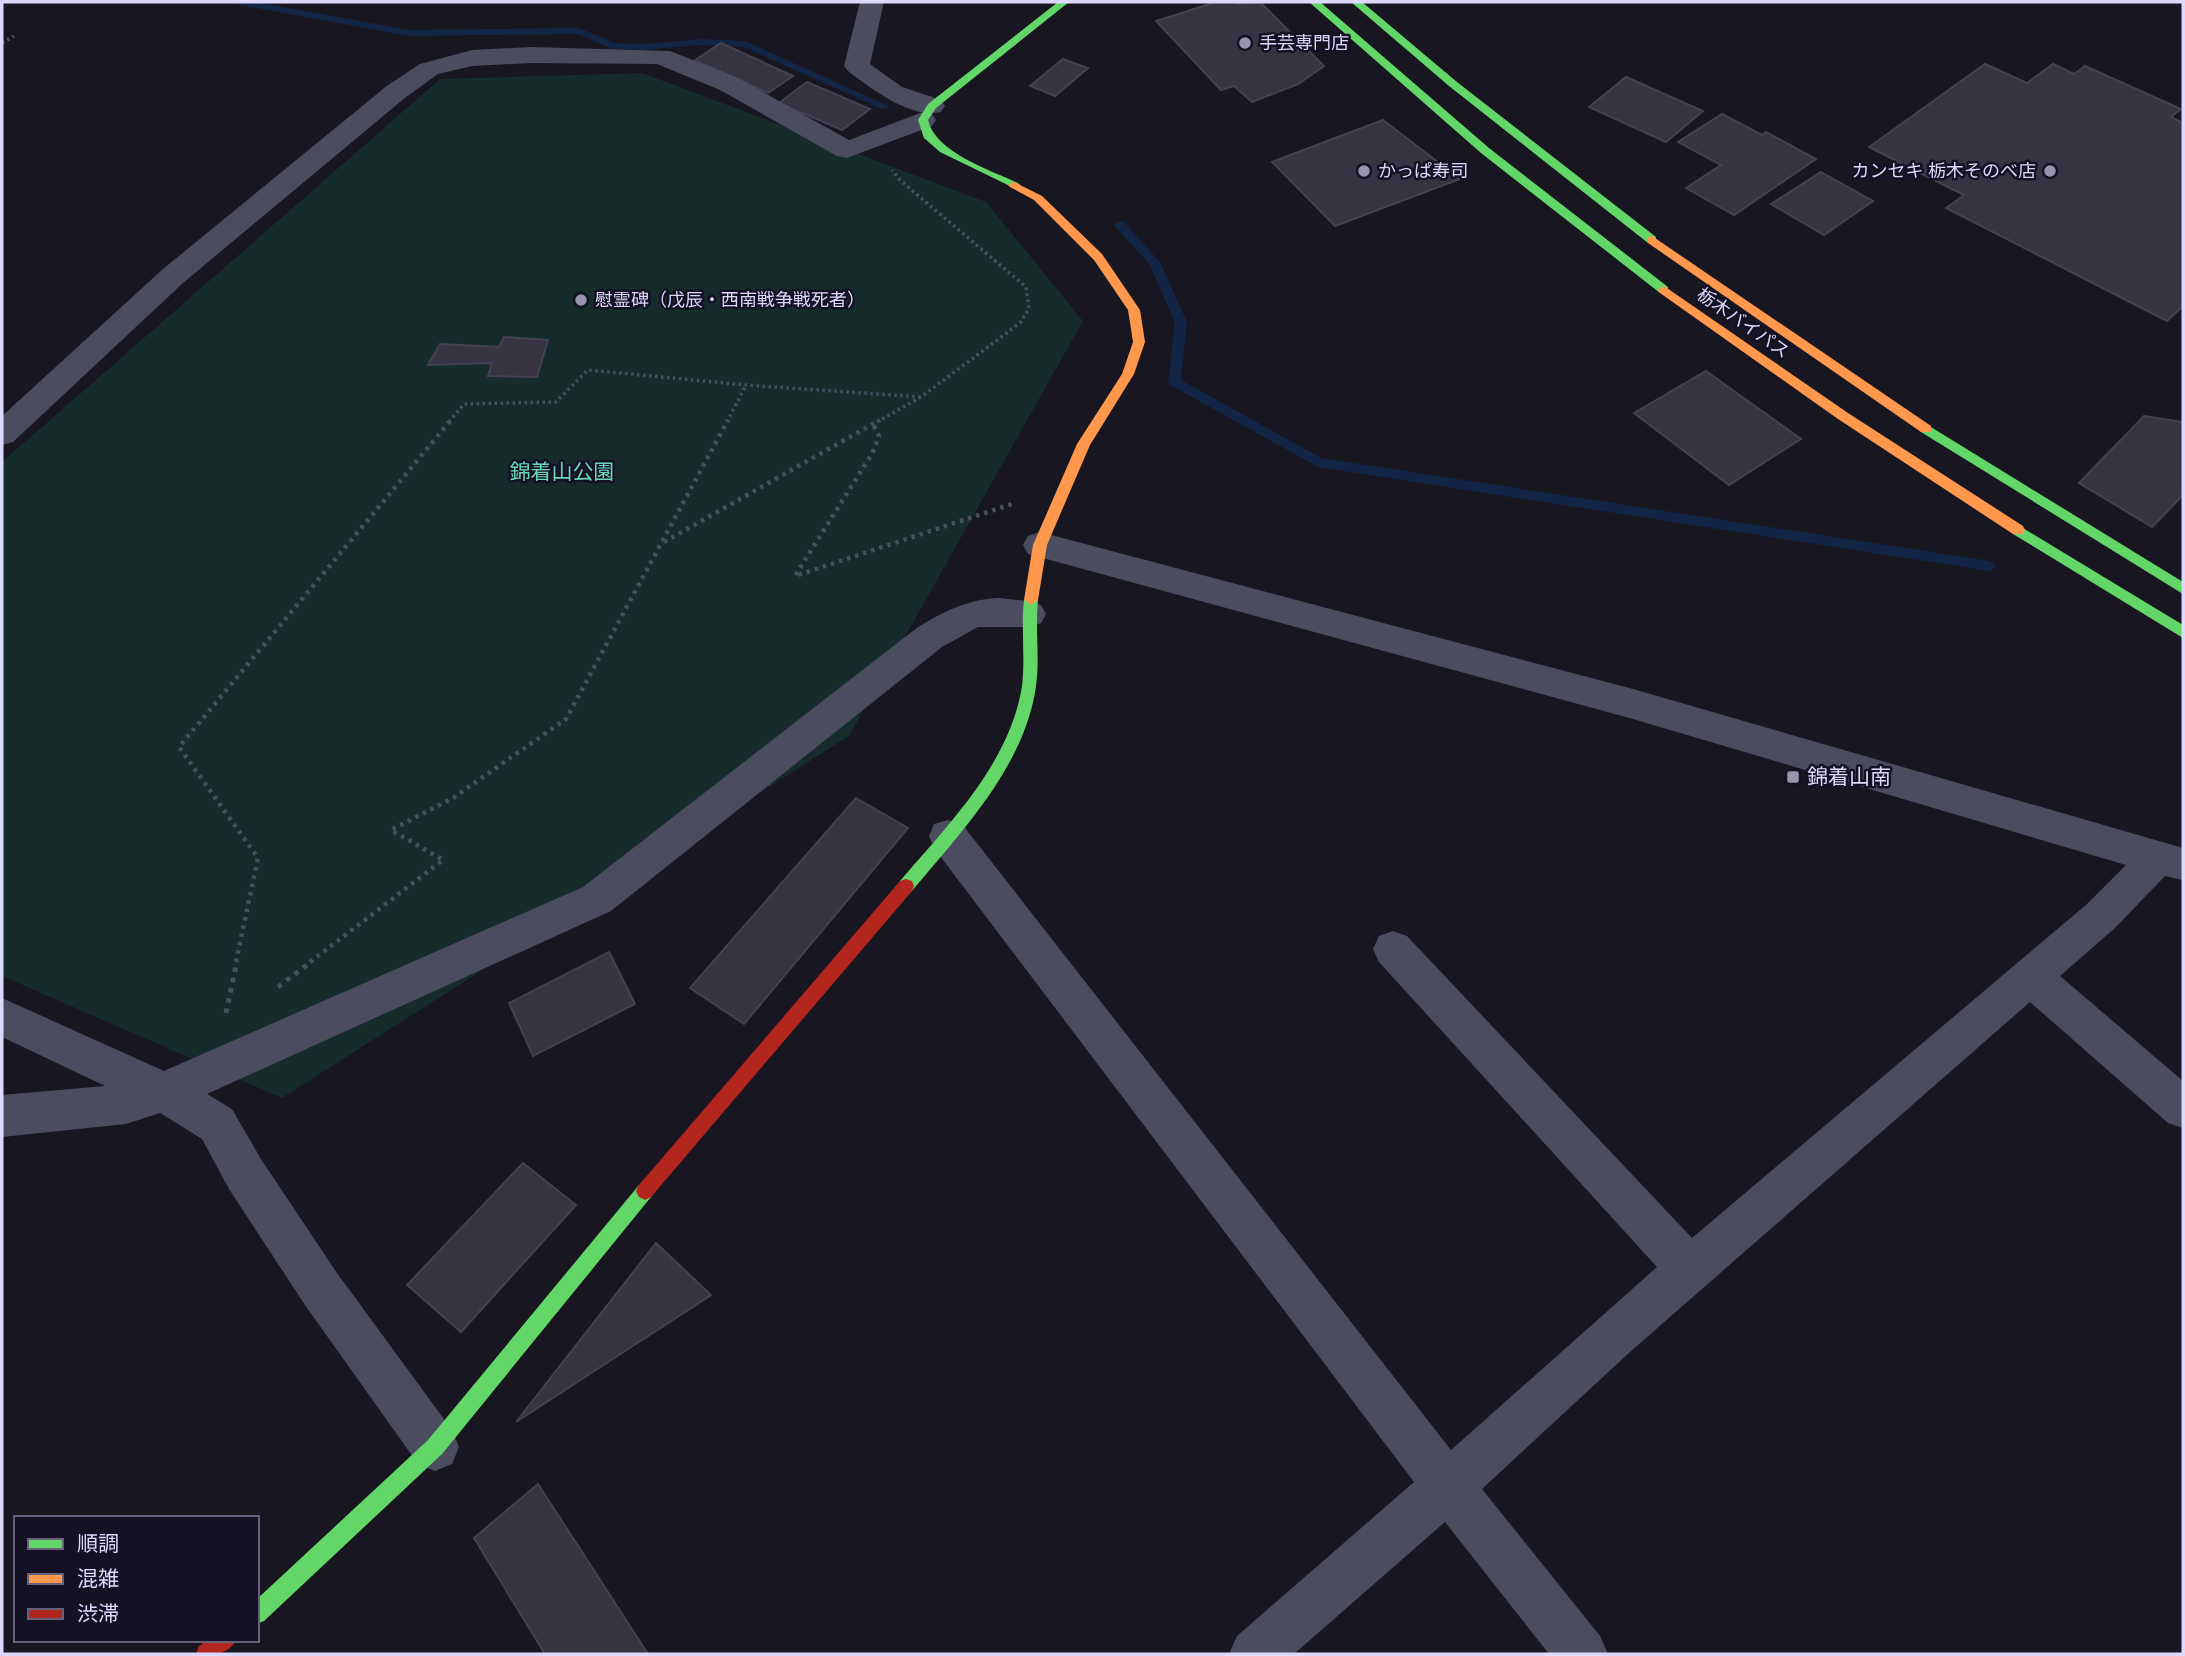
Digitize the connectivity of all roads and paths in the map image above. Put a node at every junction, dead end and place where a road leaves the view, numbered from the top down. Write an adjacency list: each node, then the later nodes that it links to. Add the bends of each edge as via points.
1 (872, 2): 7 (street, via 857,66)
2 (1064, 2): 7 (main road)
3 (1314, 2): 18 (main road, 栃木バイパス, via 1560,211 1702,319 1880,442)
4 (1356, 2): 16 (main road, 栃木バイパス, via 1595,196 1728,294 1908,416)
5 (14, 36): 6 (path)
6 (2, 43)
7 (927, 113): 8 (street); 13 (main road, via 926,134 931,139 1038,198 1098,257 1135,310 1139,342 1128,373 1084,444)
8 (870, 141): 10 (path, via 901,181 1026,287 1029,309 1020,323); 12 (street, via 847,150 729,84 661,56 472,58 429,69 173,276)
9 (746, 385): 10 (path); 14 (path); 25 (path, via 588,370 556,402 464,404 188,736 179,747 258,858)
10 (921, 397): 11 (path)
11 (874, 426): 13 (path, via 879,436 873,452 796,576); 14 (path)
12 (2, 434)
13 (1066, 486): 15 (main road)
14 (664, 542): 23 (path, via 566,719 453,798 391,830 443,860)
15 (1040, 545): 17 (main road); 20 (street, via 1633,704)
16 (2183, 589)
17 (1029, 614): 19 (main road, via 1029,688 1015,736); 26 (street, via 990,610 960,618 597,899)
18 (2183, 632)
19 (948, 836): 30 (main road, via 633,1205); 31 (street)
20 (2171, 862): 22 (street)
21 (1393, 949): 29 (street)
22 (2031, 977): 27 (street); 29 (street)
23 (278, 988)
24 (2, 1017): 26 (street)
25 (225, 1017)
26 (164, 1091): 28 (street, via 126,1104); 30 (street, via 217,1124 313,1277)
27 (2183, 1108)
28 (2, 1116)
29 (1690, 1269): 31 (street)
30 (435, 1447): 32 (main road)
31 (1448, 1486): 35 (street); 36 (street)
32 (259, 1612)
33 (223, 1642): 34 (main road)
34 (208, 1654)
35 (1255, 1654)
36 (1582, 1654)

